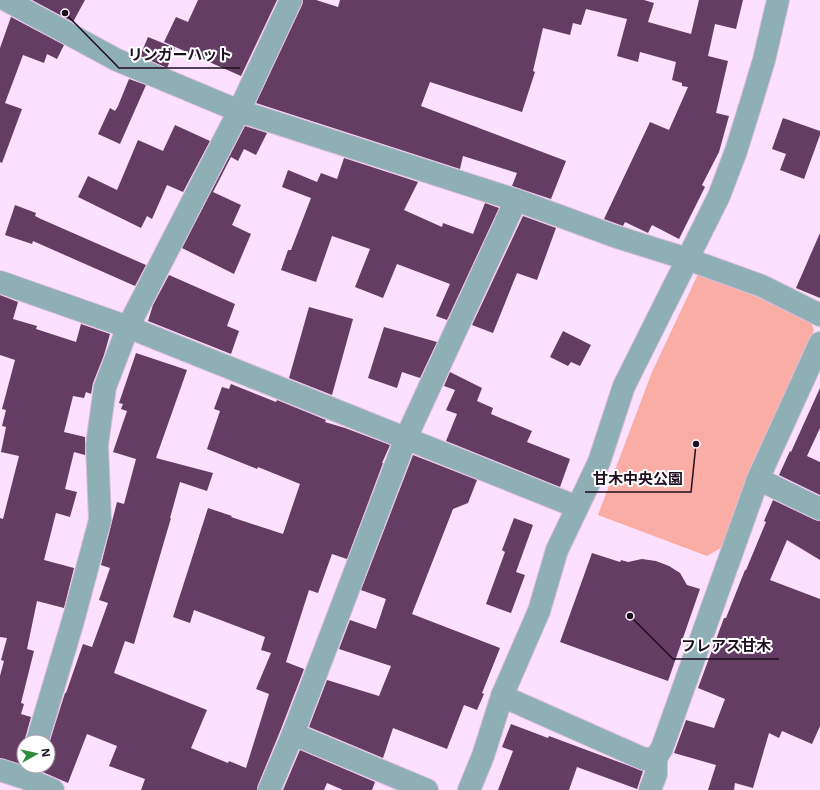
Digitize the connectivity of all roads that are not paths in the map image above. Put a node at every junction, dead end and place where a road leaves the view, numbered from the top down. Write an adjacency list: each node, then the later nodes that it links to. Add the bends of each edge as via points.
1 (6, 0): 4 (street, via 117,60)
2 (291, 0): 4 (street)
3 (778, 0): 6 (street, via 764,60 736,150 719,196)
4 (239, 111): 5 (street); 9 (street)
5 (516, 200): 6 (street, via 614,236); 11 (street)
6 (687, 259): 8 (street, via 762,286); 13 (street, via 624,386 599,462)
7 (0, 282): 9 (street)
8 (820, 315)
9 (128, 327): 11 (street); 16 (street, via 105,387 97,445 100,520)
10 (820, 343): 12 (street)
11 (406, 438): 13 (street); 17 (street)
12 (758, 479): 14 (street); 18 (street, via 662,748)
13 (577, 507): 15 (street, via 557,550 539,611)
14 (820, 509)
15 (502, 696): 18 (street, via 644,760); 24 (street)
16 (39, 734)
17 (293, 734): 22 (street); 23 (street)
18 (656, 758): 25 (street, via 656,774)
19 (0, 770): 20 (street)
20 (24, 778): 21 (street)
21 (53, 790)
22 (269, 790)
23 (427, 790)
24 (469, 790)
25 (650, 790)

